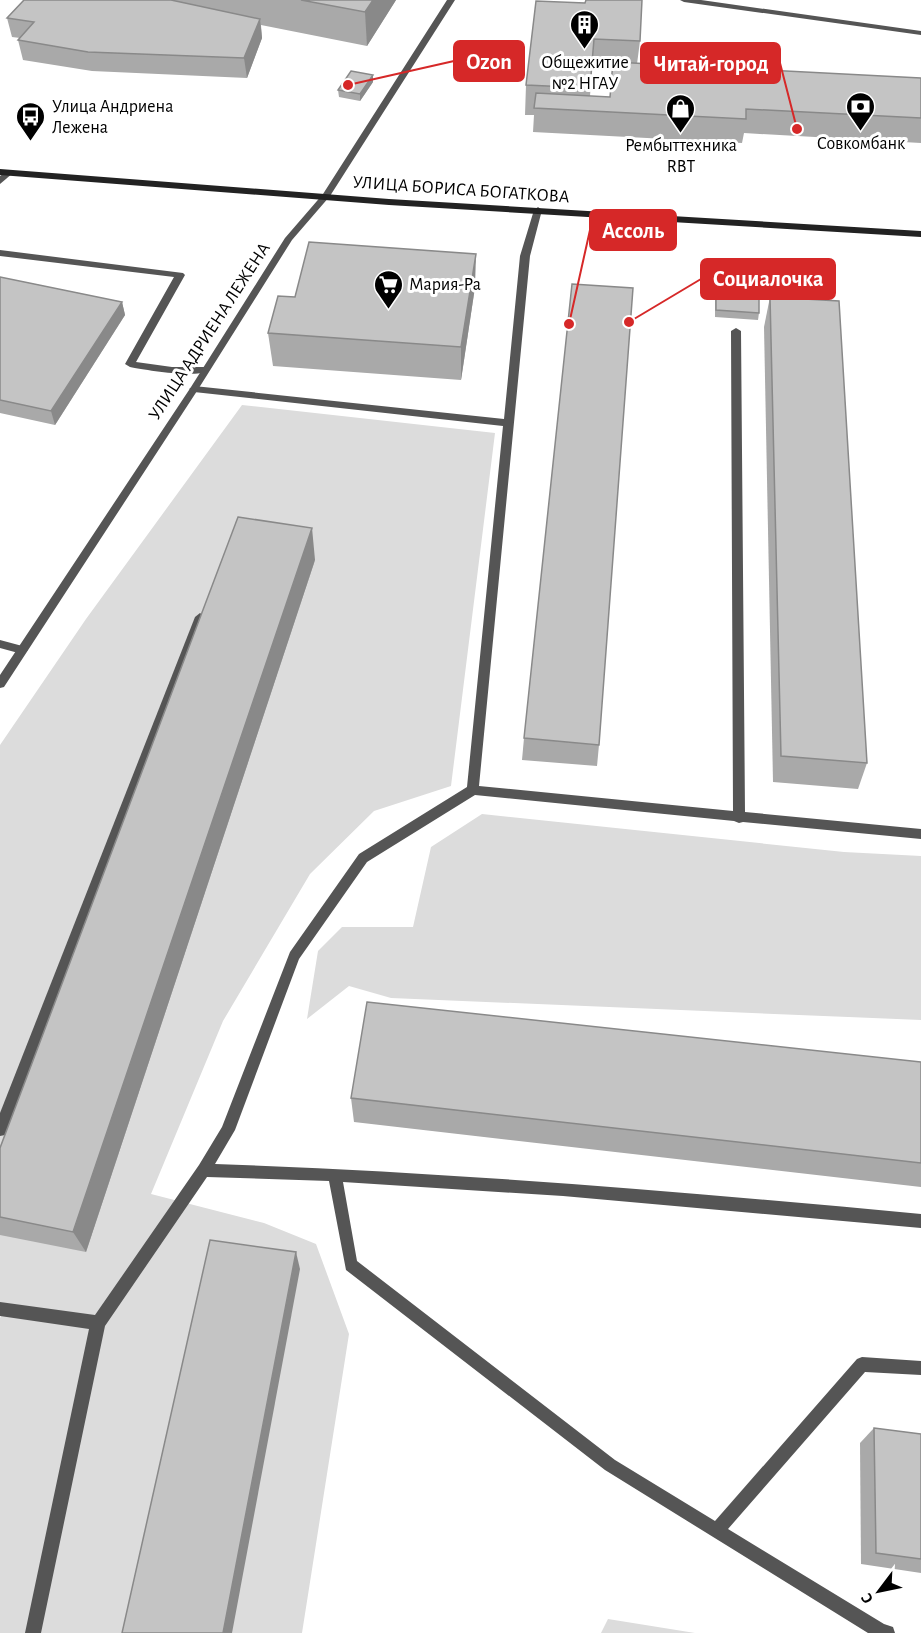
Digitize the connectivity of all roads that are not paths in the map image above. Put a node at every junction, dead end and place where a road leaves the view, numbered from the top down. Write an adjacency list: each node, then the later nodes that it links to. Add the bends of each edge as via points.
1 (451, 0): 6 (street, УЛИЦА АДРИЕНА ЛЕЖЕНА)
2 (684, 0): 3 (street)
3 (921, 33)
4 (5, 172): 5 (street); 6 (main road, УЛИЦА БОРИСА БОГАТКОВА)
5 (0, 181)
6 (326, 196): 7 (main road, УЛИЦА БОРИСА БОГАТКОВА); 11 (street, УЛИЦА АДРИЕНА ЛЕЖЕНА, via 289,238)
7 (538, 210): 8 (main road, УЛИЦА БОРИСА БОГАТКОВА); 13 (street, via 525,256)
8 (921, 234)
9 (0, 253): 11 (street, via 180,275 130,364)
10 (736, 331): 19 (street)
11 (204, 370): 12 (street, УЛИЦА АДРИЕНА ЛЕЖЕНА)
12 (194, 389): 13 (street); 16 (street, УЛИЦА АДРИЕНА ЛЕЖЕНА)
13 (509, 423): 18 (street)
14 (205, 606): 21 (street)
15 (0, 644): 16 (street)
16 (22, 650): 17 (street, УЛИЦА АДРИЕНА ЛЕЖЕНА)
17 (0, 684)
18 (473, 790): 19 (street); 22 (street, via 363,858 294,956 228,1130)
19 (739, 818): 20 (street)
20 (921, 834)
21 (0, 1130)
22 (204, 1170): 23 (street); 26 (street)
23 (335, 1173): 24 (street, via 631,1193); 28 (street, via 351,1265 610,1465)
24 (921, 1221)
25 (0, 1309): 26 (street)
26 (98, 1323): 29 (street)
27 (921, 1368): 28 (street, via 862,1364)
28 (716, 1531): 30 (street)
29 (33, 1633)
30 (887, 1633)

